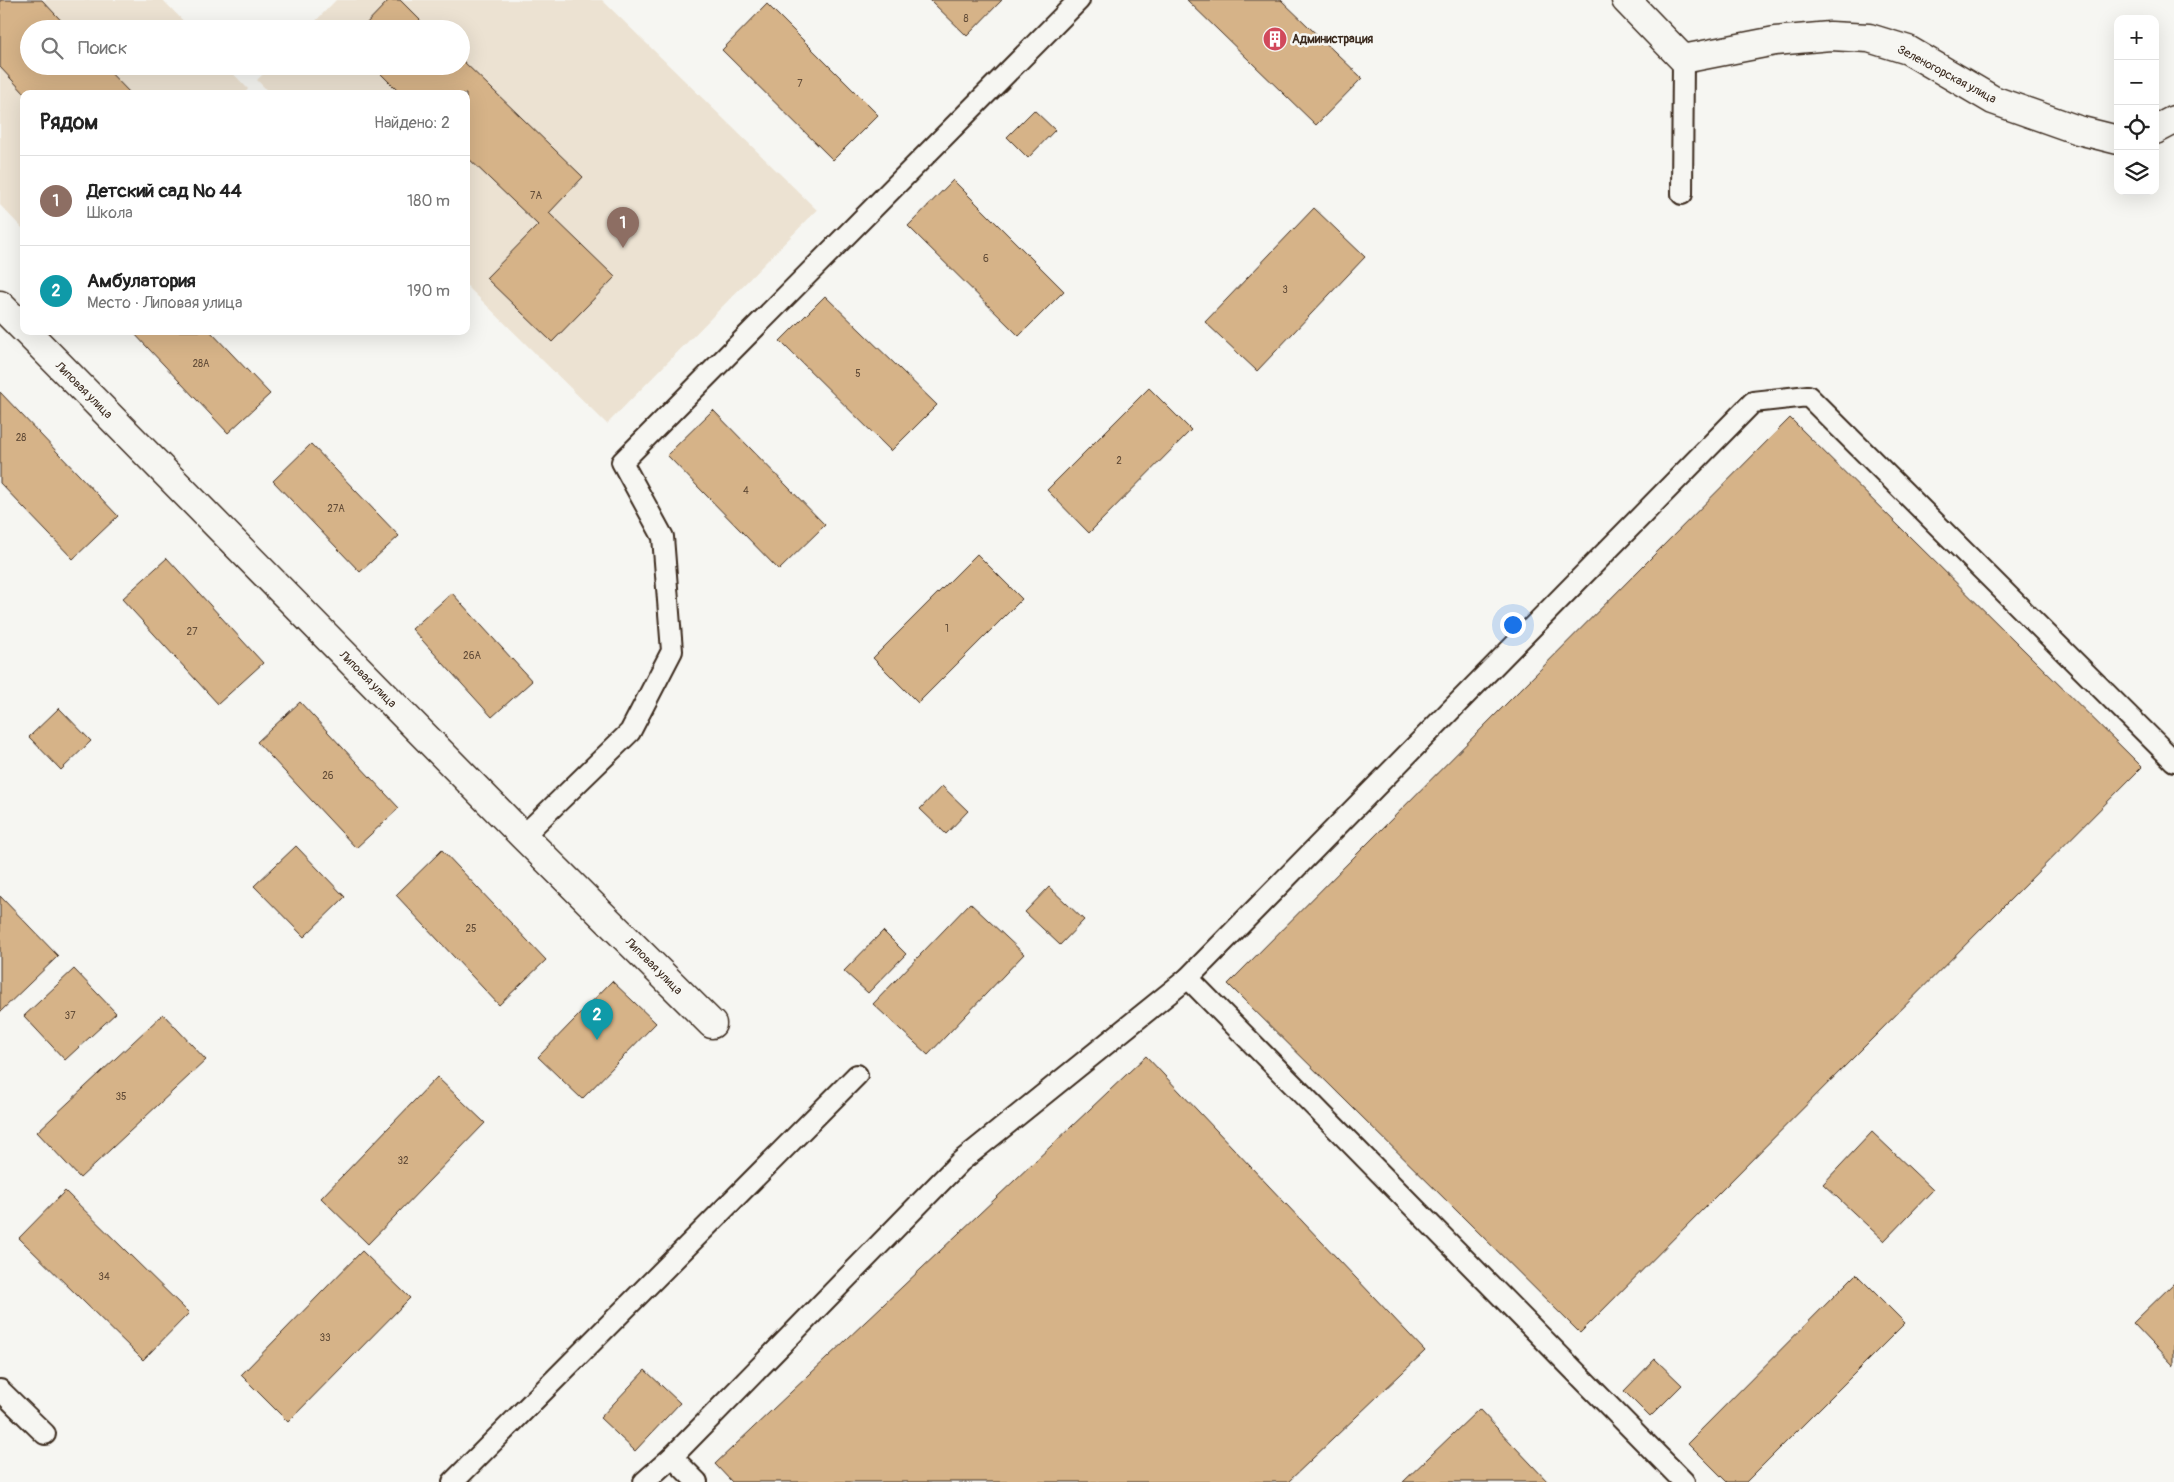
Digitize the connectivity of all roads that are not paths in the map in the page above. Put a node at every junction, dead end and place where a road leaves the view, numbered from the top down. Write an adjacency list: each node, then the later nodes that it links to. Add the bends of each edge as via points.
1 (1079, 0): 12 (lane, via 622,462 663,537 672,652 630,732)
2 (1626, 0): 3 (street)
3 (1683, 59): 6 (street, Зеленогорская улица, via 1775,41 1830,36 1869,38 1908,50 1993,100); 7 (lane)
4 (2174, 120): 5 (street)
5 (2159, 128)
6 (2114, 139)
7 (1682, 194)
8 (0, 304): 9 (street, Липовая улица)
9 (20, 325)
10 (30, 335): 12 (street, Липовая улица)
11 (2174, 761): 13 (lane, via 1808,396 1753,402)
12 (522, 836): 14 (street, Липовая улица)
13 (1188, 978): 18 (lane, via 960,1162); 22 (lane)
14 (712, 1024)
15 (857, 1075): 19 (lane)
16 (0, 1390): 17 (lane)
17 (44, 1434)
18 (672, 1457): 20 (lane); 21 (lane)
19 (453, 1482)
20 (644, 1482)
21 (697, 1482)
22 (1684, 1482)

